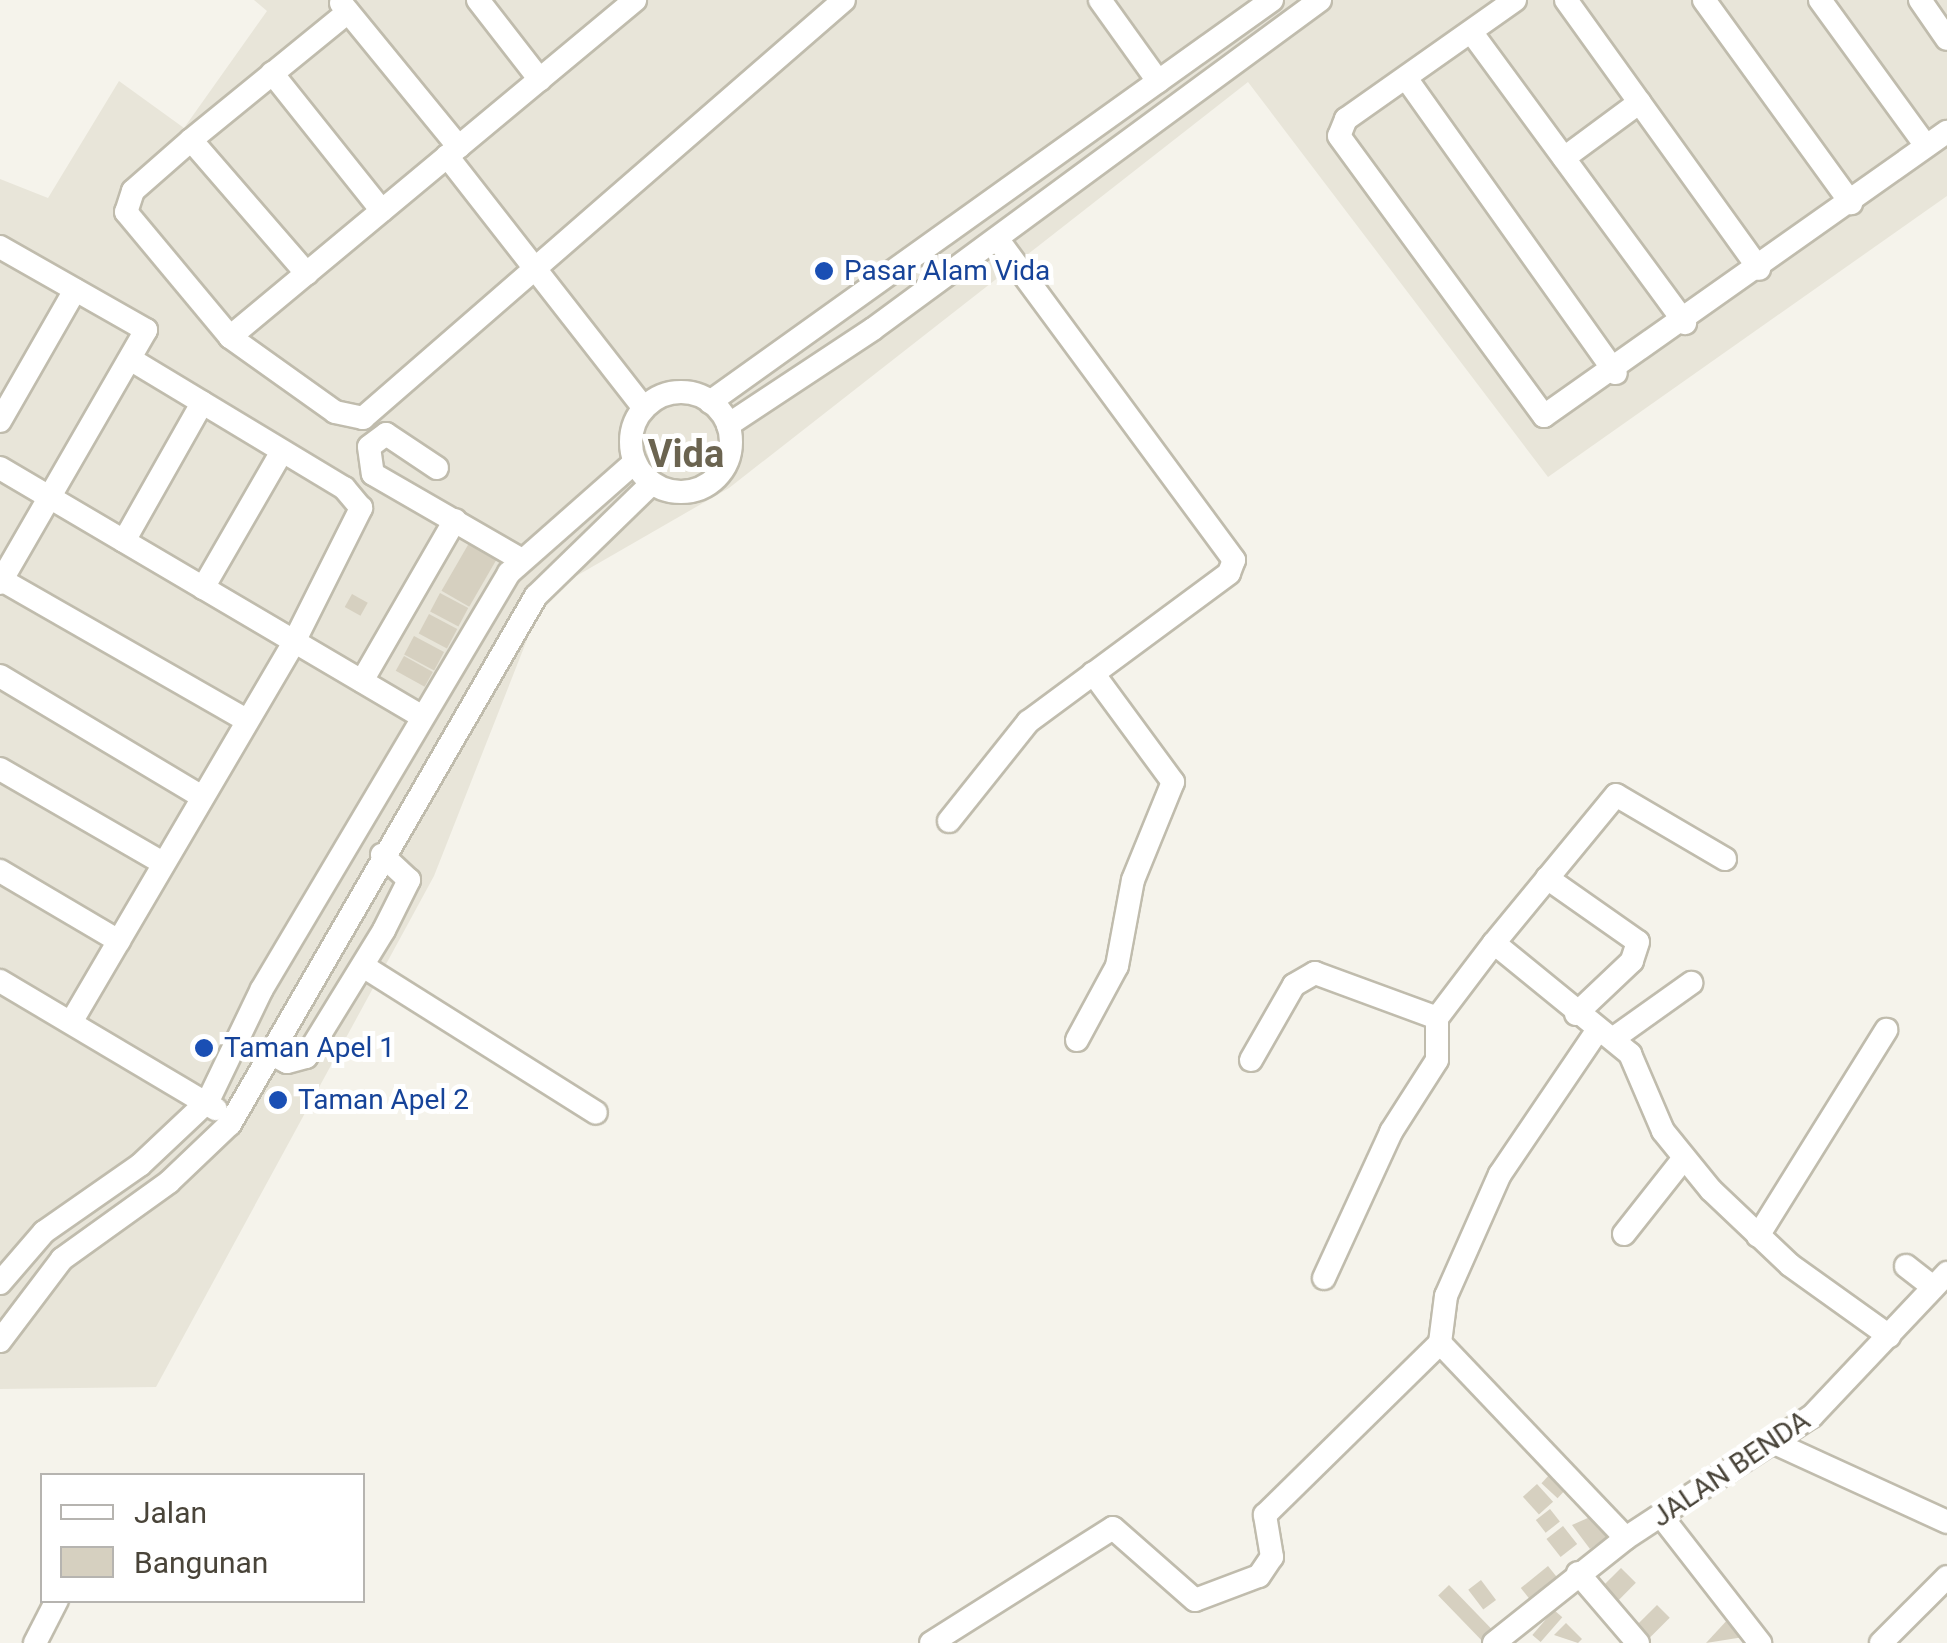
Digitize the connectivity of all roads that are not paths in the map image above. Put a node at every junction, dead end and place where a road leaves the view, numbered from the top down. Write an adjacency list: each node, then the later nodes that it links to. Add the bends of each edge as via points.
1 (478, 0): 17 (street)
2 (635, 0): 17 (street)
3 (844, 0): 29 (street)
4 (1100, 0): 18 (street)
5 (1272, 0): 18 (street)
6 (1320, 0): 27 (street)
7 (1515, 0): 13 (street)
8 (1566, 0): 19 (street)
9 (1704, 0): 25 (street)
10 (1820, 0): 22 (street)
11 (1920, 0): 14 (street)
12 (343, 6): 15 (street); 23 (street)
13 (1472, 33): 16 (street); 24 (street)
14 (1947, 39)
15 (272, 73): 21 (street); 26 (street)
16 (1406, 78): 36 (street); 36 (street, via 1339,127 1343,149 1536,413 1551,416)
17 (540, 80): 23 (street)
18 (1158, 82): 37 (street)
19 (1640, 102): 24 (street); 30 (street)
20 (1947, 132): 22 (street)
21 (190, 140): 31 (street); 34 (street, via 134,192 126,212)
22 (1926, 146): 25 (street)
23 (453, 152): 26 (street); 29 (street)
24 (1564, 158): 33 (street)
25 (1852, 203): 30 (street)
26 (382, 211): 31 (street)
27 (997, 238): 41 (street); 55 (street, via 1233,554 1229,573)
28 (0, 247): 32 (street)
29 (530, 263): 34 (street, via 362,418 336,412); 39 (street)
30 (1759, 269): 33 (street)
31 (307, 274): 34 (street)
32 (75, 290): 35 (street, via 146,330); 40 (street)
33 (1685, 323): 36 (street)
34 (230, 337)
35 (132, 360): 38 (street); 47 (street)
36 (1616, 373)
37 (710, 402): 39 (street, via 670,394); 41 (street)
38 (202, 404): 42 (street); 49 (street)
39 (644, 408): 43 (street, via 632,433)
40 (0, 421)
41 (728, 424): 46 (street, via 730,452 706,486 679,492)
42 (281, 453): 53 (street); 54 (street, via 361,508)
43 (635, 462): 46 (street); 50 (street)
44 (0, 468): 47 (street)
45 (436, 468): 48 (street, via 386,434 369,447 373,474)
46 (652, 483): 51 (street)
47 (49, 497): 49 (street); 52 (street)
48 (455, 520): 50 (street); 57 (street)
49 (124, 541): 53 (street)
50 (522, 558): 51 (street); 58 (street)
51 (552, 577): 63 (street)
52 (1, 581): 59 (street)
53 (203, 588): 54 (street)
54 (296, 640): 57 (street); 59 (street)
55 (1093, 673): 62 (street, via 1028,722); 78 (street, via 1173,782 1131,887 1119,959)
56 (0, 676): 61 (street)
57 (362, 681): 58 (street)
58 (421, 716): 81 (street)
59 (246, 720): 61 (street)
60 (0, 769): 65 (street)
61 (202, 797): 65 (street)
62 (949, 822)
63 (382, 855): 70 (street, via 409,880); 79 (street)
64 (1725, 859): 67 (street, via 1616,795)
65 (164, 863): 68 (street)
66 (0, 871): 68 (street)
67 (1547, 878): 69 (street); 73 (street, via 1638,942 1632,961)
68 (119, 941): 75 (street)
69 (1494, 943): 73 (street); 74 (street)
70 (363, 966): 79 (street, via 306,1057 287,1062); 82 (street)
71 (0, 981): 75 (street)
72 (1691, 982): 77 (street)
73 (1576, 1014): 77 (street)
74 (1437, 1018): 80 (street, via 1315,972 1294,985); 88 (street, via 1437,1060 1391,1132)
75 (73, 1019): 81 (street)
76 (1886, 1030): 86 (street)
77 (1605, 1034): 84 (street); 93 (street, via 1500,1174 1446,1296)
78 (1078, 1040)
79 (268, 1052): 83 (street)
80 (1251, 1060)
81 (208, 1100): 83 (street); 90 (street, via 140,1165 44,1232)
82 (596, 1112)
83 (230, 1124): 92 (street, via 169,1182 62,1259)
84 (1684, 1158): 85 (street); 86 (street)
85 (1624, 1234)
86 (1758, 1236): 91 (street)
87 (1906, 1266): 89 (street)
88 (1324, 1278)
89 (1940, 1280): 91 (street, JALAN BENDA)
90 (0, 1283)
91 (1888, 1336): 94 (street, JALAN BENDA)
92 (0, 1341)
93 (1440, 1343): 97 (street); 102 (street, via 1265,1515 1272,1556 1258,1576 1195,1600 1113,1528)
94 (1777, 1444): 95 (street, JALAN BENDA); 96 (street)
95 (1662, 1517): 97 (street, JALAN BENDA); 105 (street)
96 (1947, 1522)
97 (1626, 1538): 98 (street, JALAN BENDA)
98 (1578, 1574): 103 (street, JALAN BENDA); 104 (street)
99 (1947, 1577): 106 (street)
100 (55, 1603): 101 (street)
101 (35, 1643)
102 (931, 1643)
103 (1494, 1643)
104 (1638, 1643)
105 (1760, 1643)
106 (1881, 1643)

